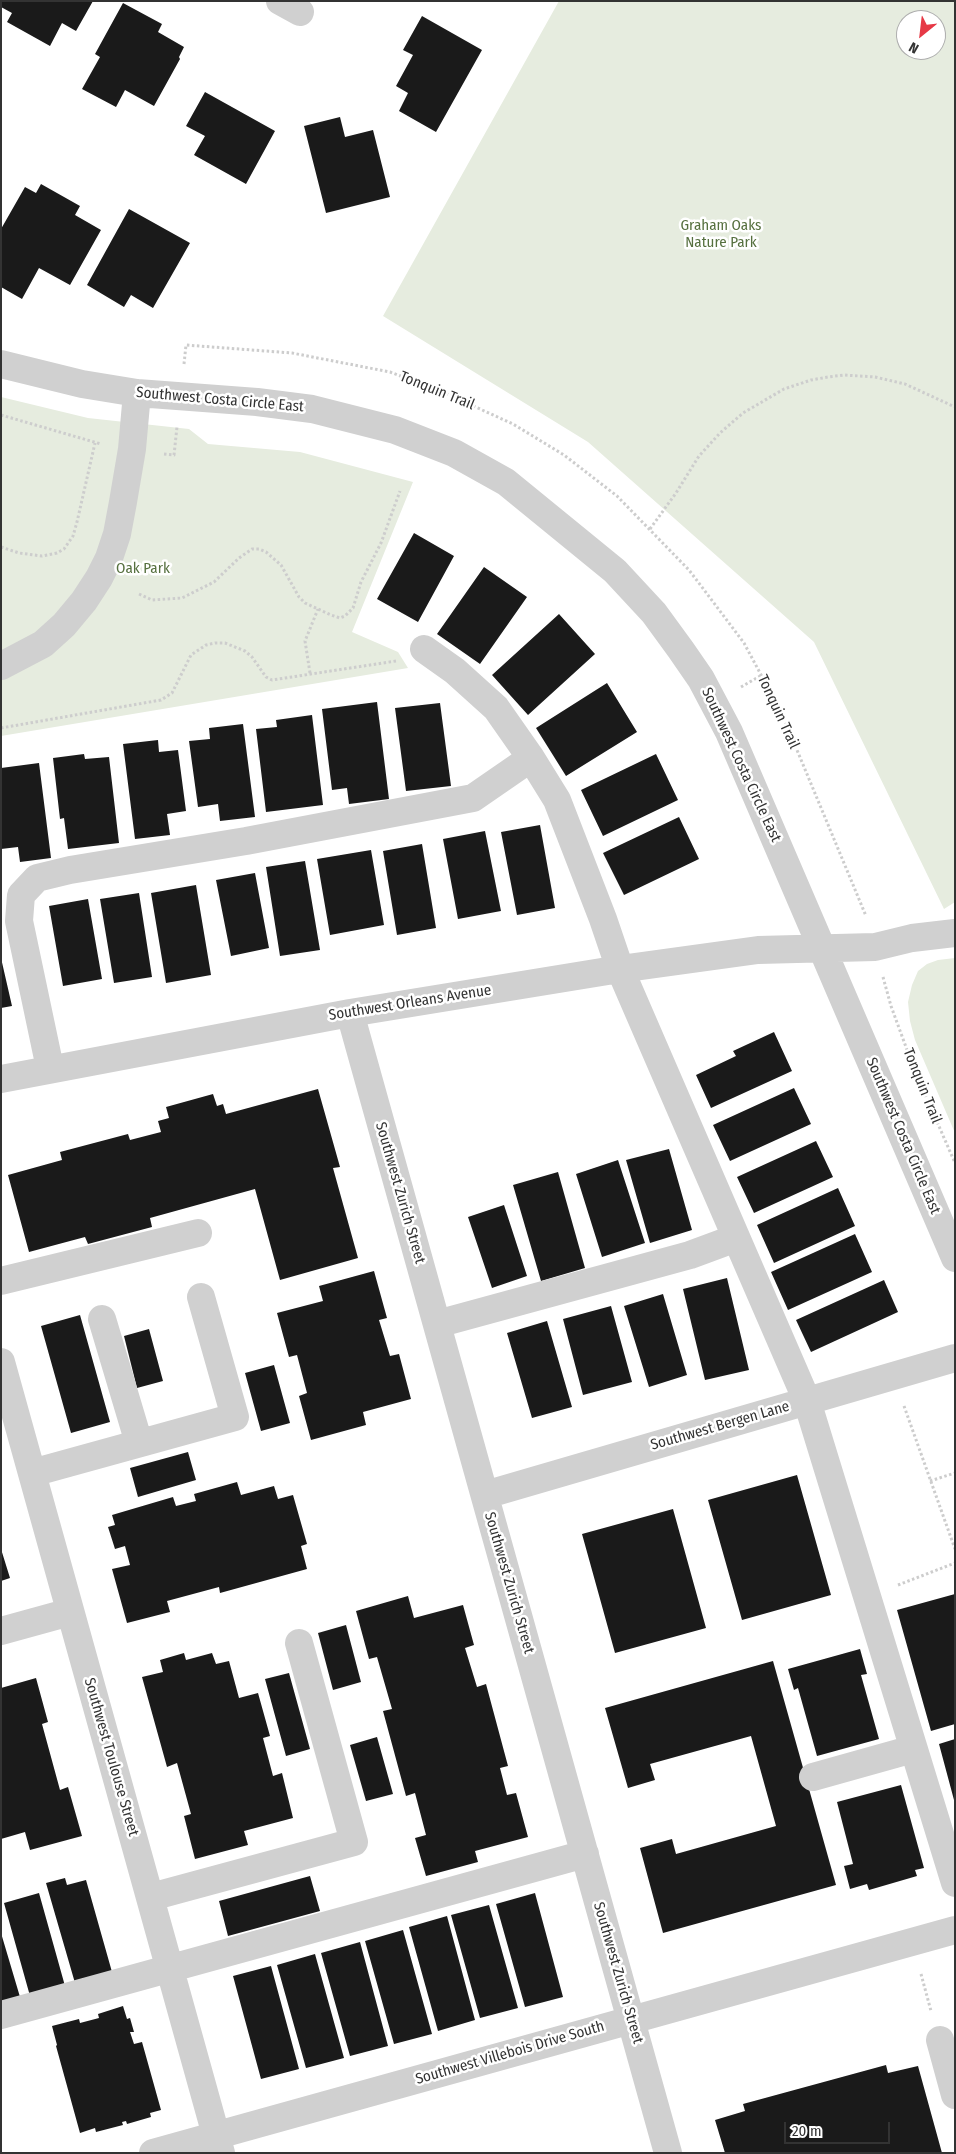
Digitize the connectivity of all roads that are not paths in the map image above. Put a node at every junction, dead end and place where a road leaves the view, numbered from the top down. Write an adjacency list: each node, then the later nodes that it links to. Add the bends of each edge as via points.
1 (1, 364): 2 (street, Southwest Costa Circle East, via 82,384)
2 (137, 393): 4 (street, via 124,502 109,558 84,601 64,625 43,644); 7 (street, Southwest Costa Circle East, via 312,409 395,430 454,453 506,482 565,529 615,571 654,613 701,679 753,783)
3 (424, 649): 5 (street, via 455,671 496,708)
4 (1, 666)
5 (531, 758): 8 (street, via 557,800); 10 (street, via 473,798 37,878 22,895 19,921)
6 (955, 934): 7 (street, Southwest Orleans Avenue, via 912,938 875,947)
7 (822, 948): 8 (street, Southwest Orleans Avenue, via 758,950); 14 (street, Southwest Costa Circle East)
8 (620, 969): 9 (street, Southwest Orleans Avenue); 13 (street)
9 (350, 1012): 10 (street, Southwest Orleans Avenue); 18 (street, Southwest Zurich Street)
10 (50, 1068): 11 (street, Southwest Orleans Avenue)
11 (1, 1079)
12 (198, 1233): 15 (street)
13 (736, 1238): 18 (street, via 690,1255); 21 (street)
14 (955, 1258)
15 (1, 1281)
16 (201, 1297): 22 (street, via 235,1417)
17 (102, 1319): 22 (street)
18 (437, 1324): 24 (street, Southwest Zurich Street)
19 (955, 1358): 21 (street, Southwest Bergen Lane)
20 (1, 1362): 23 (street, Southwest Toulouse Street)
21 (807, 1401): 24 (street, Southwest Bergen Lane); 28 (street)
22 (139, 1443): 23 (street)
23 (32, 1473): 25 (street, Southwest Toulouse Street)
24 (485, 1495): 30 (street, Southwest Zurich Street)
25 (70, 1612): 26 (street); 32 (street, Southwest Toulouse Street)
26 (1, 1631)
27 (299, 1643): 32 (street, via 354,1842)
28 (914, 1748): 29 (street); 31 (street)
29 (813, 1777)
30 (585, 1854): 34 (street); 36 (street, Southwest Zurich Street)
31 (955, 1883)
32 (151, 1898): 34 (street, Southwest Toulouse Street)
33 (955, 1930): 36 (street, Southwest Villebois Drive South)
34 (171, 1969): 35 (street); 39 (street, Southwest Toulouse Street)
35 (1, 2015)
36 (632, 2019): 39 (street, Southwest Villebois Drive South); 41 (street, Southwest Zurich Street)
37 (940, 2040): 38 (street)
38 (955, 2095)
39 (218, 2144): 40 (street, Southwest Villebois Drive South)
40 (153, 2153)
41 (668, 2153)

